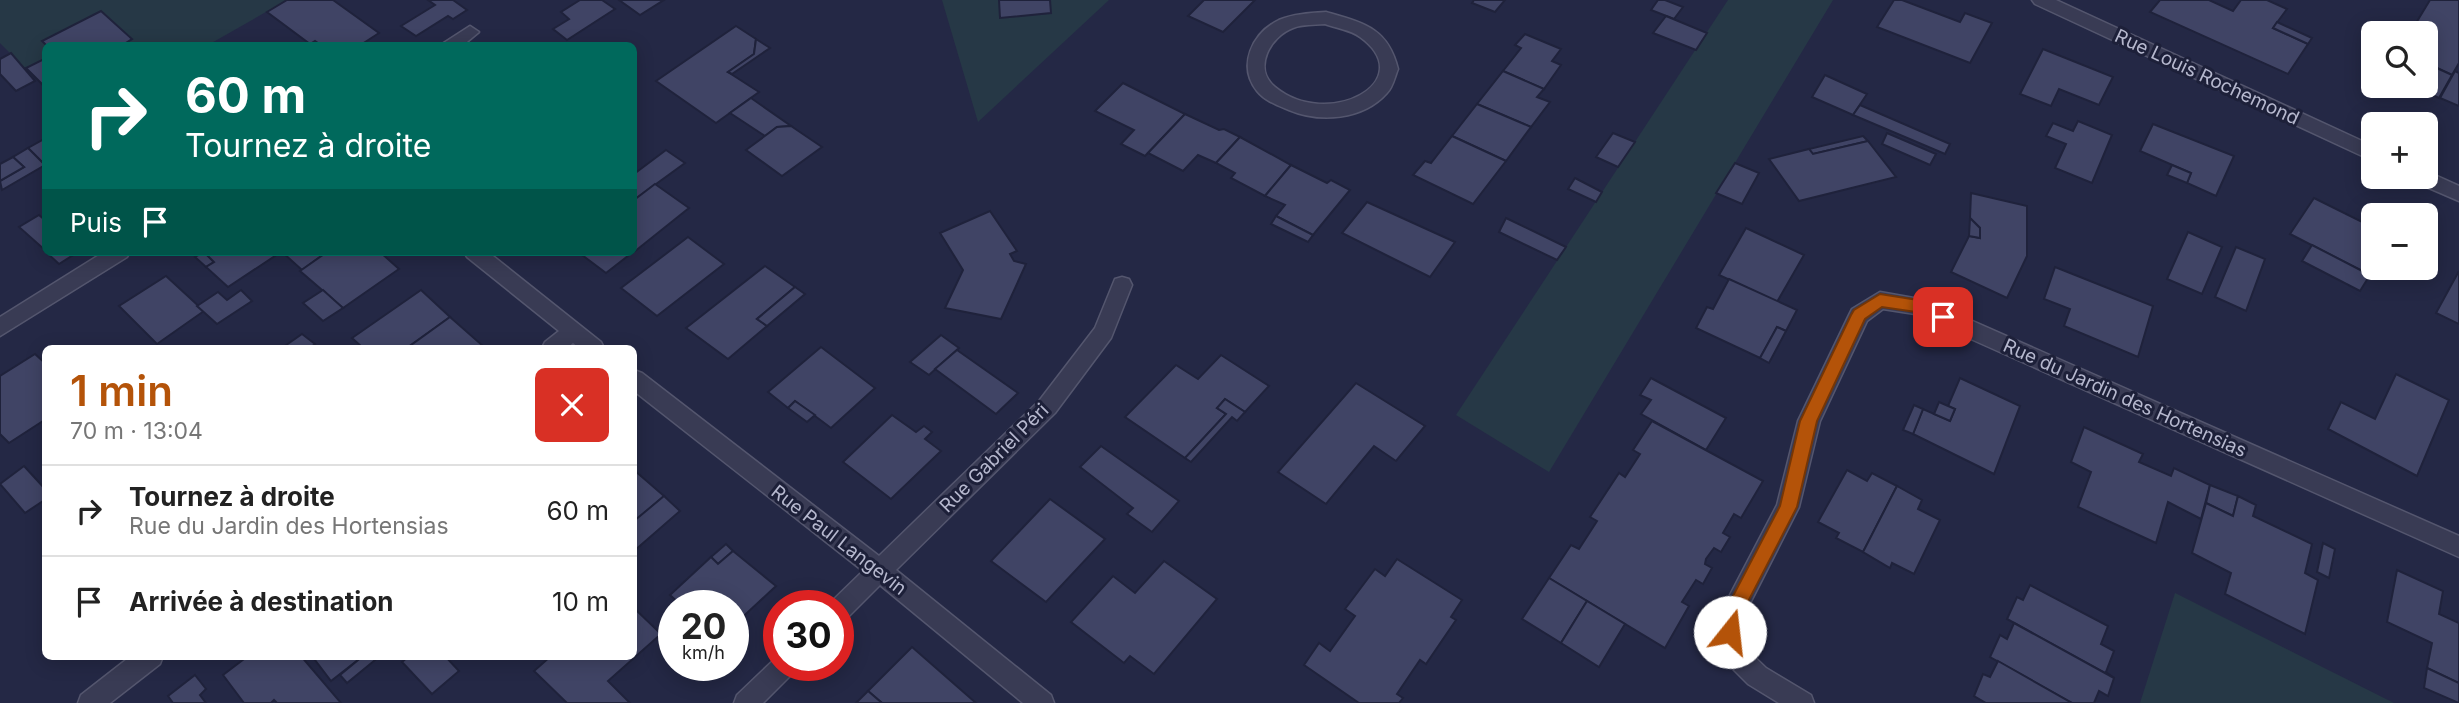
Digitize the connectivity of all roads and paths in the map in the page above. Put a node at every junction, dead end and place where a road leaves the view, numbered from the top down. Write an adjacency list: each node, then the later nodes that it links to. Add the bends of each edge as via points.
1 (2041, 0): 5 (street, Rue Louis Rochemond)
2 (1317, 9): 2 (street, via 1268,35 1258,48 1258,79 1286,104 1308,111 1330,112 1371,100 1384,87 1389,57 1366,30)
3 (470, 32): 4 (street)
4 (454, 42)
5 (2361, 148)
6 (2438, 184): 7 (street)
7 (2459, 194)
8 (114, 256): 11 (street)
9 (479, 256): 12 (street)
10 (1122, 285): 17 (street, Rue Gabriel Péri, via 1104,332 1047,407)
11 (0, 328)
12 (573, 332): 13 (street); 14 (street)
13 (556, 345)
14 (590, 345)
15 (637, 381): 17 (street, Rue Paul Langevin)
16 (2459, 547): 24 (street, Rue du Jardin des Hortensias, via 1918,306 1880,300 1859,315 1814,409 1788,507 1731,617 1729,648 1757,676)
17 (879, 570): 18 (street, Rue Gabriel Péri); 23 (street, Rue Paul Langevin)
18 (854, 595)
19 (146, 660): 21 (street)
20 (768, 681): 22 (street)
21 (90, 703)
22 (746, 703)
23 (1042, 703)
24 (1802, 703)

